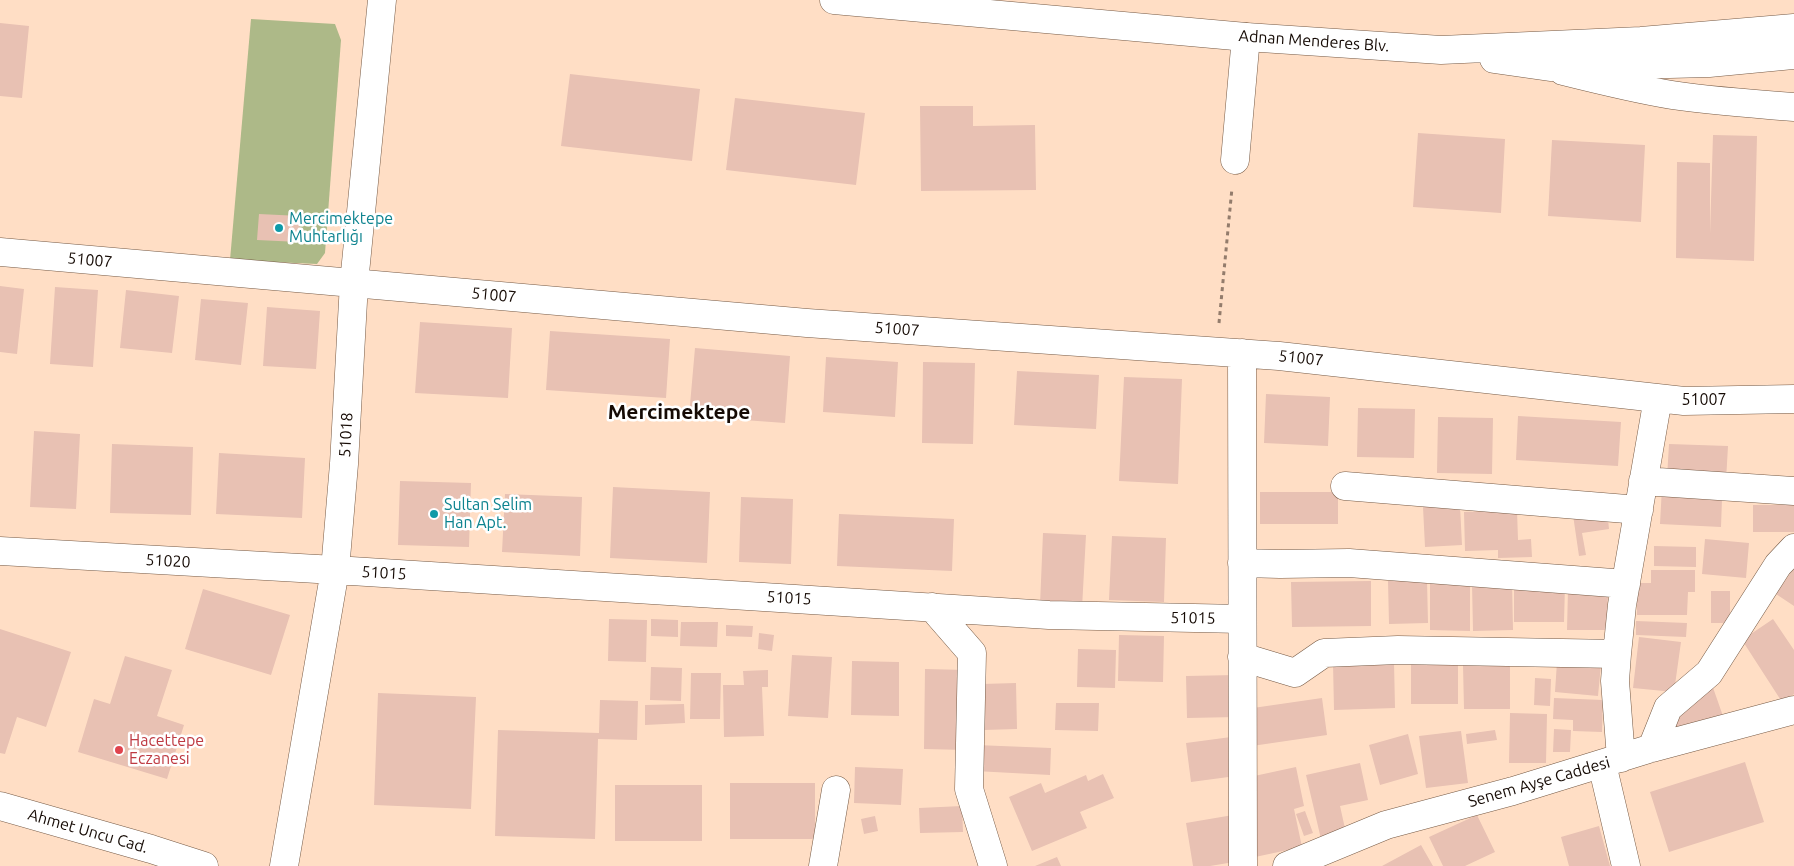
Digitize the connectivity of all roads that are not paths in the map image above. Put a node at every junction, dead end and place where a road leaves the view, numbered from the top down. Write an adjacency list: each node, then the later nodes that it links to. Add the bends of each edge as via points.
1 (382, 0): 11 (street, 51018)
2 (834, 0): 4 (street, Adnan Menderes Blv.)
3 (1794, 28): 5 (street, Adnan Menderes Blv., via 1641,41)
4 (1246, 36): 5 (street, Adnan Menderes Blv.); 9 (street)
5 (1441, 50): 7 (street)
6 (1794, 55): 7 (street, via 1709,63)
7 (1550, 67): 8 (street, via 1671,95)
8 (1794, 107)
9 (1235, 160)
10 (0, 252): 11 (street, 51007)
11 (354, 283): 12 (street, 51007, via 807,323); 22 (street, 51018)
12 (1229, 352): 13 (street, 51007); 21 (street)
13 (1658, 398): 14 (street, 51007, via 1684,401); 15 (street)
14 (1794, 399)
15 (1643, 481): 17 (street); 18 (street)
16 (1345, 486): 18 (street)
17 (1794, 491)
18 (1639, 510): 23 (street)
19 (1794, 548): 29 (street, via 1778,565 1708,673 1668,708)
20 (0, 551): 22 (street, 51020)
21 (1242, 563): 23 (street, via 1349,563); 25 (street)
22 (335, 570): 24 (street, 51015); 34 (street, 51018)
23 (1626, 584): 26 (street)
24 (932, 607): 25 (street, 51015, via 1049,615); 36 (street, via 972,653 969,789)
25 (1242, 619): 27 (street)
26 (1617, 654): 27 (street, via 1398,650 1324,653 1295,673); 30 (street)
27 (1242, 657): 37 (street)
28 (1794, 710): 29 (street, Senem Ayşe Caddesi)
29 (1652, 748): 30 (street, Senem Ayşe Caddesi)
30 (1611, 761): 38 (street, Senem Ayşe Caddesi, via 1386,825); 39 (street)
31 (836, 790): 35 (street)
32 (0, 806): 33 (street, Ahmet Uncu Cad.)
33 (204, 866)
34 (284, 866)
35 (823, 866)
36 (993, 866)
37 (1243, 866)
38 (1287, 866)
39 (1626, 866)

